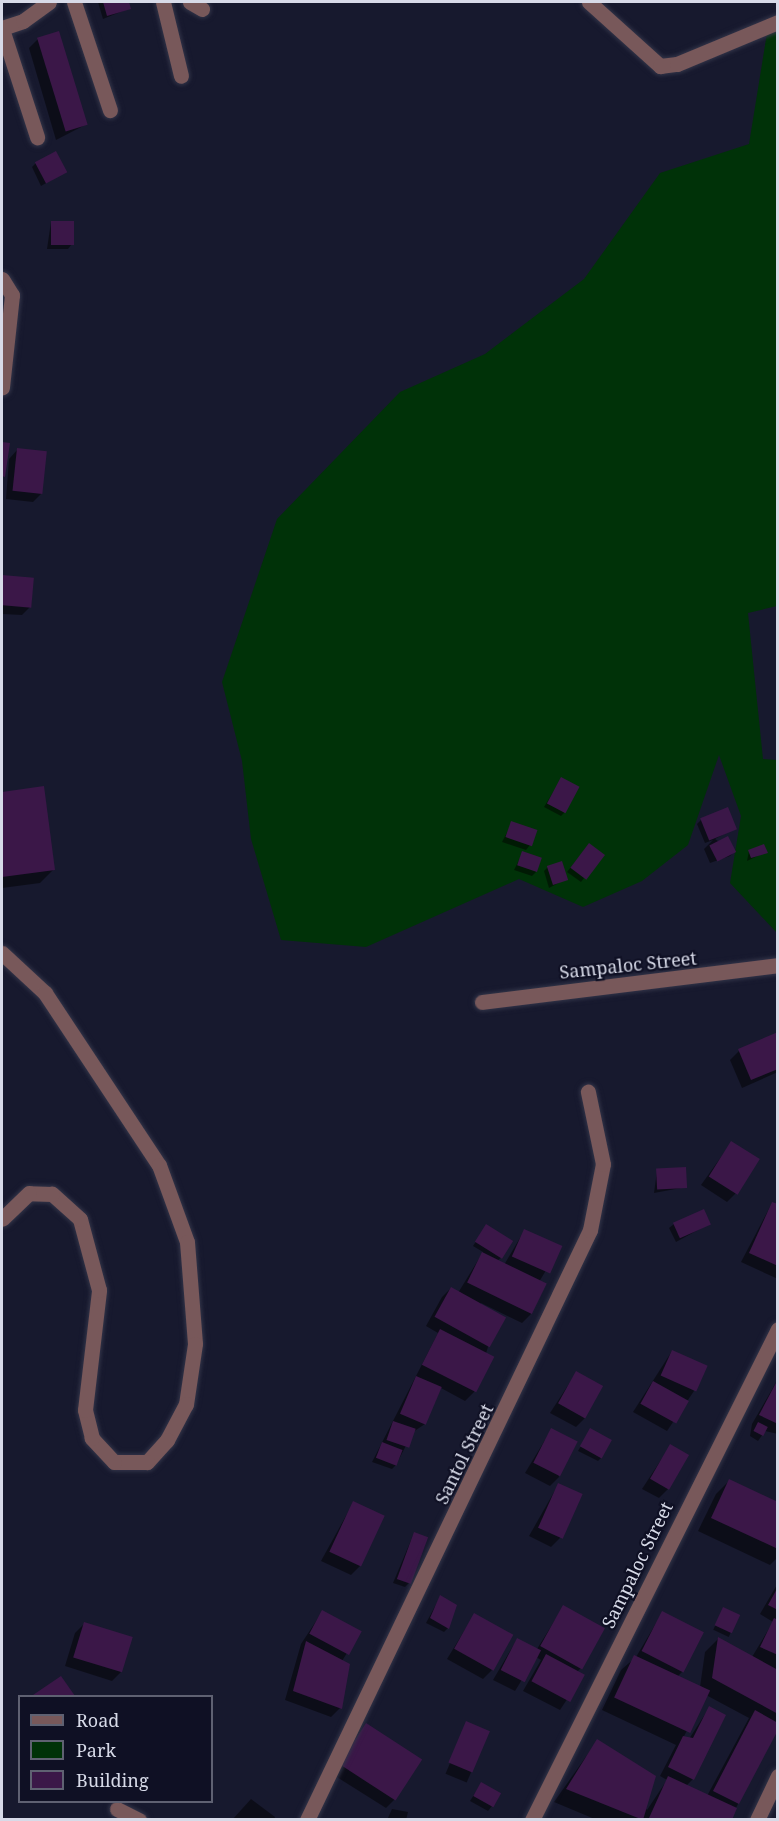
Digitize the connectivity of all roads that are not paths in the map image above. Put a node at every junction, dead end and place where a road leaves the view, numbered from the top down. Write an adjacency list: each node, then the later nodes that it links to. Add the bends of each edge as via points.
1 (49, 2): 6 (street, via 23,21)
2 (74, 2): 8 (street)
3 (163, 2): 7 (street)
4 (589, 2): 5 (street, via 660,66 676,64)
5 (777, 22)
6 (2, 29): 9 (street)
7 (181, 76)
8 (110, 110)
9 (37, 137)
10 (2, 279): 11 (street, via 12,295)
11 (2, 387)
12 (2, 953): 16 (street, via 45,993 153,1155 187,1242 195,1344 186,1404 167,1440 147,1462 114,1462 90,1429 85,1410 99,1290 80,1219 52,1194 29,1193)
13 (777, 965): 14 (street, Sampaloc Street)
14 (482, 1002)
15 (588, 1092): 21 (street, Santol Street, via 603,1164 590,1230)
16 (2, 1218)
17 (777, 1329): 22 (street, Sampaloc Street)
18 (777, 1776): 23 (street)
19 (117, 1809): 20 (street)
20 (139, 1820)
21 (307, 1820)
22 (532, 1820)
23 (757, 1820)

